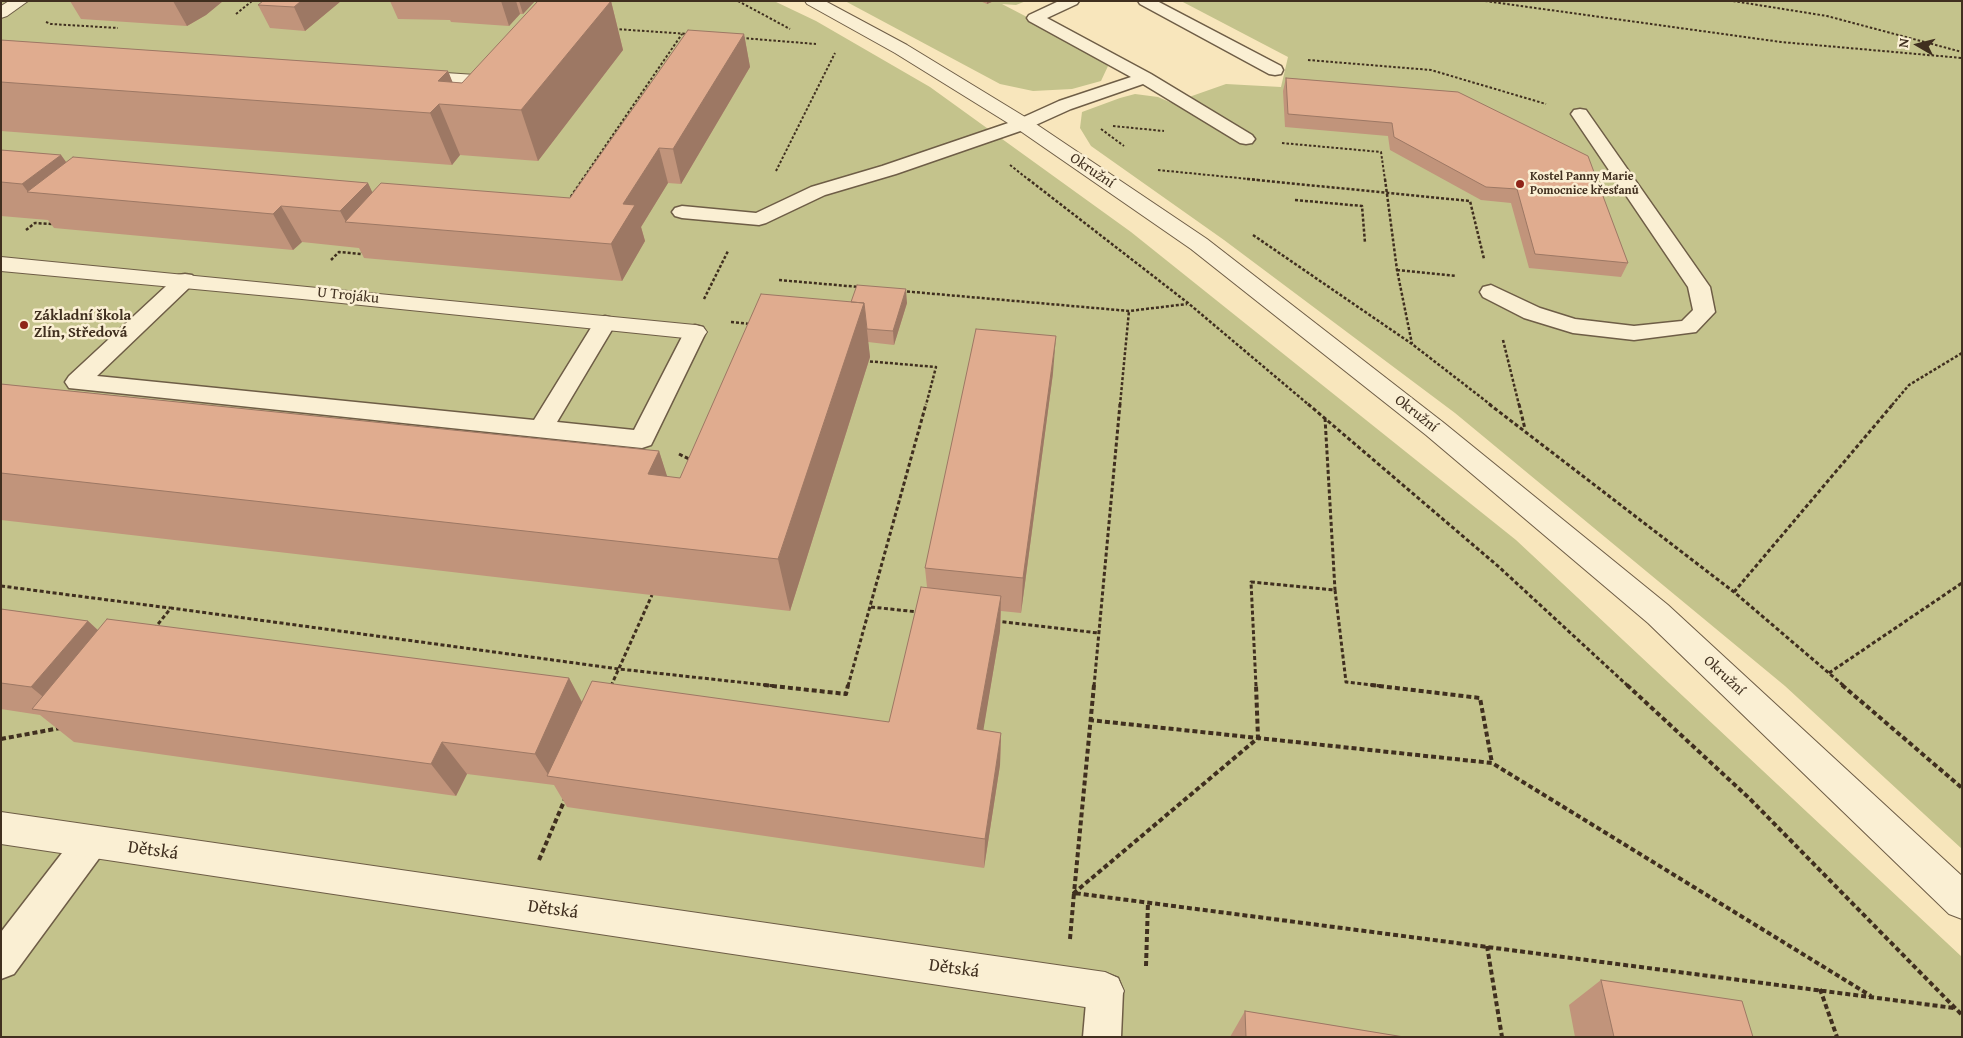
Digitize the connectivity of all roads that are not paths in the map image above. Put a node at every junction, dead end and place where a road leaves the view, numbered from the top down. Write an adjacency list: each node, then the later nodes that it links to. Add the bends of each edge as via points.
1 (20, 1): 5 (street)
2 (813, 1): 11 (street, Okružní, via 901,49)
3 (1072, 1): 8 (lane, via 1035,18)
4 (1145, 1): 6 (lane)
5 (1, 12)
6 (1275, 70)
7 (395, 74): 9 (street)
8 (1146, 78): 11 (lane, via 1065,105); 12 (lane)
9 (491, 81)
10 (1580, 114): 16 (lane, via 1699,287 1704,312 1688,327 1634,333 1573,326 1532,313)
11 (1023, 124): 13 (lane, via 818,192 760,219); 22 (street, Okružní, via 1198,244 1436,429 1658,614)
12 (1246, 139)
13 (682, 212)
14 (1, 264): 15 (street, U Trojáku)
15 (185, 280): 17 (street, U Trojáku); 19 (lane, via 77,382)
16 (1490, 286)
17 (605, 323): 18 (street, U Trojáku); 19 (lane)
18 (695, 332): 19 (lane, via 642,439)
19 (541, 428)
20 (1, 828): 21 (street, Dětská)
21 (92, 842): 23 (lane); 24 (street, Dětská)
22 (1962, 901)
23 (1, 961)
24 (1105, 991): 25 (lane)
25 (1102, 1037)

